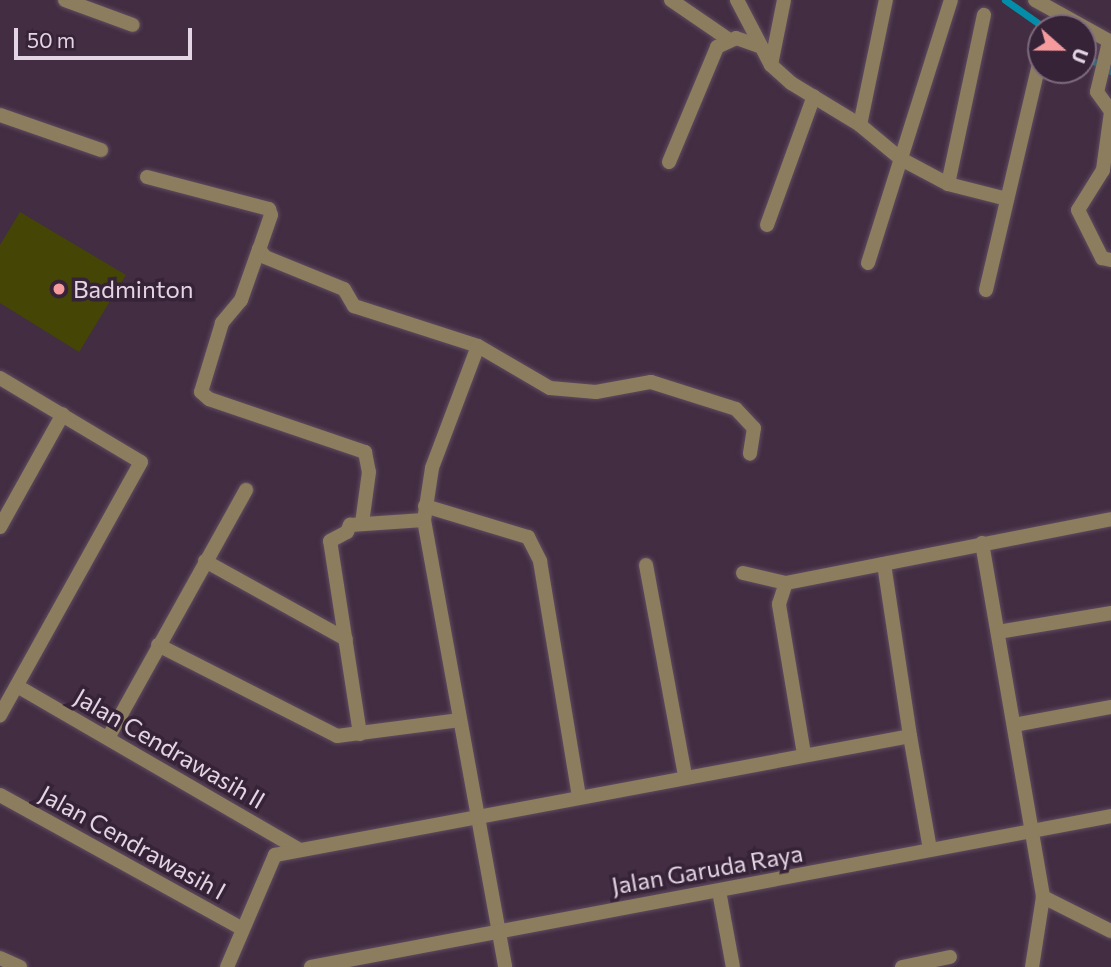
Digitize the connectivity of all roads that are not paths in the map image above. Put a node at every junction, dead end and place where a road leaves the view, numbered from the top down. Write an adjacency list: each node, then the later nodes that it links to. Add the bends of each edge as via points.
1 (65, 0): 10 (street)
2 (671, 0): 11 (street)
3 (737, 0): 13 (street)
4 (785, 0): 14 (street)
5 (886, 0): 19 (street)
6 (951, 0): 21 (street)
7 (1035, 0): 8 (street)
8 (1048, 14)
9 (984, 15): 24 (street)
10 (133, 25)
11 (728, 39): 13 (street); 22 (street, via 717,47)
12 (1110, 42): 17 (street, via 1097,92)
13 (759, 46): 14 (street)
14 (771, 65): 16 (street)
15 (1034, 84): 25 (street)
16 (814, 96): 19 (street); 26 (street)
17 (1111, 112): 28 (street, via 1102,170 1079,210 1102,258)
18 (0, 115): 20 (street)
19 (860, 125): 21 (street)
20 (101, 150)
21 (901, 159): 24 (street); 29 (street)
22 (669, 162)
23 (147, 177): 27 (street, via 269,209)
24 (948, 184): 25 (street)
25 (1007, 199): 30 (street)
26 (767, 225)
27 (259, 249): 31 (street, via 265,257 344,289 354,306); 38 (street, via 241,300 222,323 201,392 209,399 365,452 369,472)
28 (1111, 260)
29 (868, 263)
30 (986, 290)
31 (478, 346): 34 (street, via 550,388 596,392 651,382 676,386 736,409 754,428); 36 (street, via 432,468)
32 (0, 378): 33 (street)
33 (63, 414): 39 (street); 50 (street, via 141,462)
34 (750, 454)
35 (246, 490): 41 (street)
36 (425, 513): 38 (street); 53 (street); 61 (street, via 528,537 540,561)
37 (1111, 519): 40 (street)
38 (362, 523): 48 (street, via 350,524 347,532 330,541)
39 (0, 527)
40 (982, 543): 42 (street); 47 (street)
41 (205, 561): 48 (street); 49 (street)
42 (884, 564): 45 (street); 56 (street)
43 (646, 565): 59 (street)
44 (743, 573): 45 (street)
45 (786, 583): 58 (street, via 779,604)
46 (1111, 613): 47 (street)
47 (998, 632): 54 (street)
48 (346, 639): 55 (street)
49 (158, 645): 55 (street, via 305,723 337,736); 57 (street)
50 (17, 686): 52 (street); 57 (street, Jalan Cendrawasih II)
51 (1111, 707): 54 (street)
52 (0, 715)
53 (460, 720): 55 (street); 62 (street)
54 (1014, 725): 64 (street)
55 (360, 734)
56 (910, 736): 58 (street); 66 (street)
57 (108, 737): 65 (street, Jalan Cendrawasih II)
58 (804, 754): 59 (street)
59 (685, 776): 61 (street)
60 (0, 795): 71 (street, Jalan Cendrawasih I)
61 (579, 796): 62 (street)
62 (477, 815): 67 (street); 72 (street)
63 (1111, 816): 64 (street, Jalan Garuda Raya)
64 (1032, 830): 66 (street, Jalan Garuda Raya); 70 (street)
65 (281, 839): 67 (street, Jalan Cendrawasih II); 68 (street)
66 (930, 849): 69 (street, Jalan Garuda Raya)
67 (300, 850): 68 (street)
68 (275, 855): 71 (street)
69 (719, 891): 72 (street, Jalan Garuda Raya); 81 (street)
70 (1043, 897): 73 (street); 76 (street)
71 (243, 929): 78 (street)
72 (498, 929): 79 (street, Jalan Garuda Raya); 80 (street)
73 (1111, 931)
74 (950, 957): 82 (street)
75 (0, 958): 77 (street)
76 (1036, 966)
77 (20, 967)
78 (227, 967)
79 (311, 967)
80 (505, 967)
81 (733, 967)
82 (902, 967)

